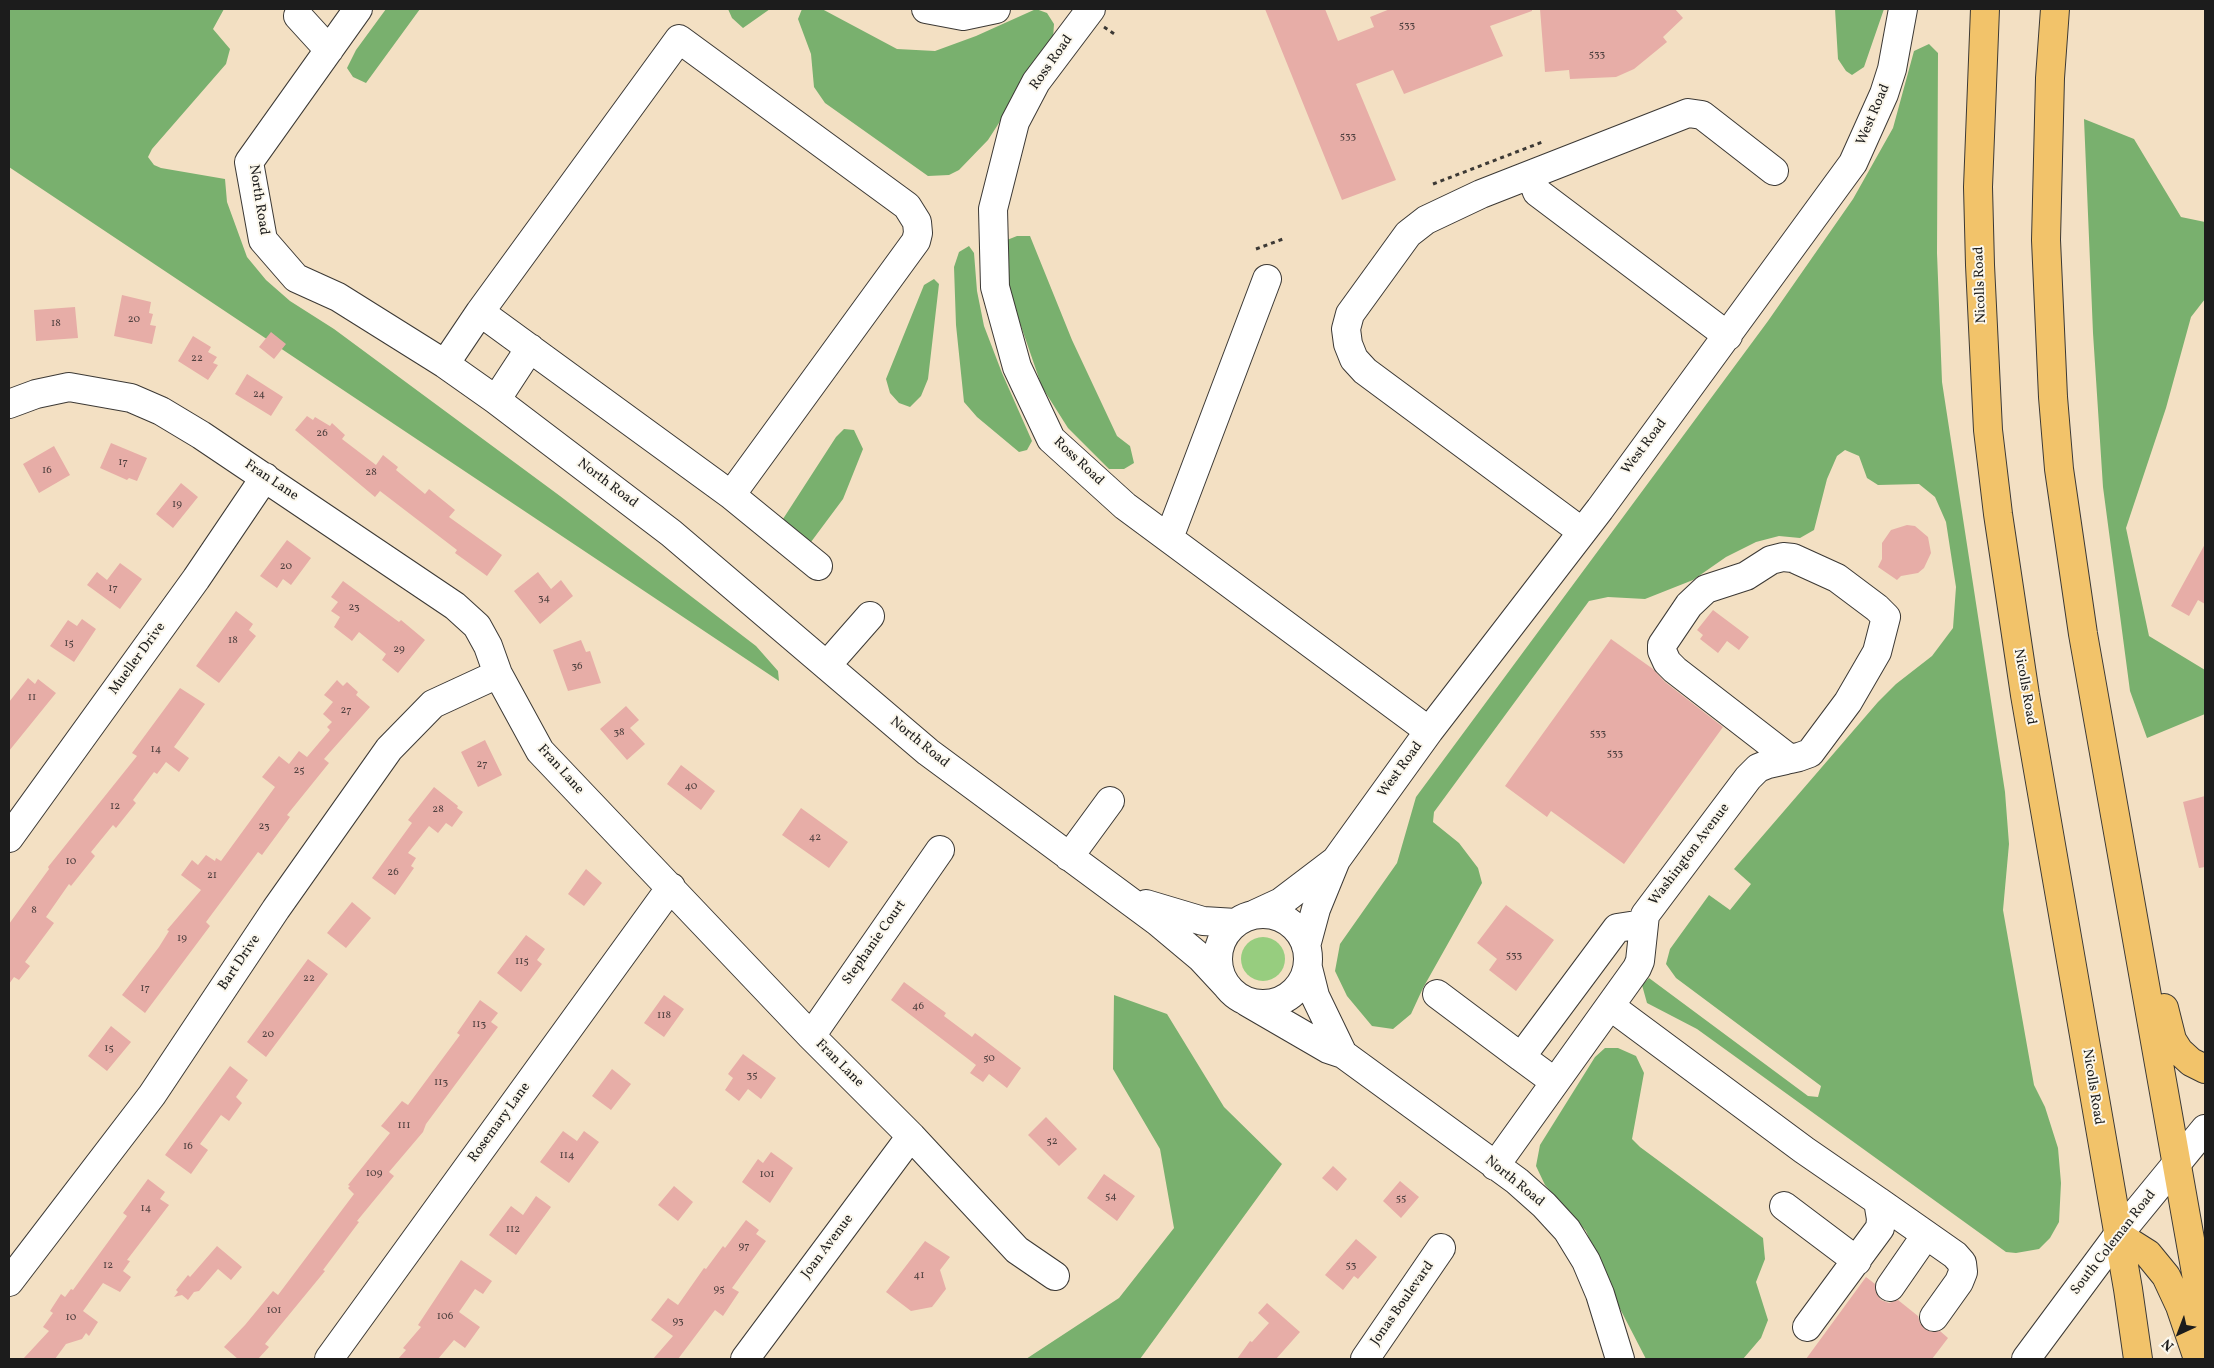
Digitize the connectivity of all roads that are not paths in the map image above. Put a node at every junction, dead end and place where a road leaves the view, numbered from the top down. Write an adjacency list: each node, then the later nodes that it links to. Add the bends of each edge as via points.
1 (358, 9): 10 (street)
2 (926, 9): 3 (street, via 963,16)
3 (996, 9)
4 (1091, 9): 24 (street, Ross Road, via 1036,82 1015,122 993,209 995,287 1017,367 1051,439 1125,506)
5 (1903, 9): 16 (street, West Road, via 1892,69 1853,163)
6 (1974, 9): 11 (highway)
7 (1984, 9): 11 (highway, Nicolls Road)
8 (2055, 9): 32 (highway, via 2046,240 2053,397 2068,542)
9 (298, 16): 10 (street)
10 (334, 42): 18 (street, North Road, via 249,162 263,240 296,278 338,297)
11 (1980, 99): 57 (highway, Nicolls Road, via 1978,187 1982,346 1998,514 2025,695)
12 (1774, 171): 13 (street, via 1702,115 1688,113)
13 (1531, 174): 16 (street, via 1537,192); 23 (street, via 1443,211 1408,234 1350,314 1346,329 1348,344 1354,359 1365,371)
14 (1267, 279): 24 (street)
15 (480, 312): 17 (street); 18 (street); 22 (street, via 679,39 907,206 917,222 916,242)
16 (1728, 336): 23 (street, West Road)
17 (530, 348): 19 (street); 22 (street)
18 (445, 364): 19 (street, North Road)
19 (496, 400): 27 (street, North Road, via 670,533)
20 (9, 403): 21 (street, Fran Lane, via 69,387 131,398 169,416)
21 (265, 477): 28 (street, Fran Lane, via 455,606 478,626); 33 (street, Mueller Drive)
22 (731, 495): 25 (street)
23 (1581, 531): 29 (street, West Road)
24 (1169, 538): 29 (street, Ross Road)
25 (818, 566)
26 (870, 616): 27 (street)
27 (827, 665): 35 (street, North Road, via 928,752)
28 (498, 674): 37 (street, Fran Lane, via 540,751); 61 (street, Bart Drive, via 433,704 389,749 276,909 152,1095)
29 (1429, 731): 36 (street, West Road)
30 (1790, 759): 30 (street, Washington Avenue, via 1810,753 1860,682 1877,652 1886,617 1860,594 1809,564 1783,557 1770,560 1746,576 1706,589 1689,605 1662,646 1662,651 1667,662); 40 (street, Washington Avenue, via 1758,768 1748,778 1645,915)
31 (1110, 801): 35 (street)
32 (2115, 812): 48 (highway, via 2172,1040 2179,1052); 52 (highway, via 2162,1093)
33 (9, 838)
34 (940, 850): 45 (street, Stephanie Court)
35 (1069, 856): 38 (street, North Road)
36 (1336, 860): 39 (street, West Road, via 1281,902); 41 (street, West Road, via 1316,909)
37 (671, 887): 45 (street, Fran Lane); 66 (street, Rosemary Lane)
38 (1123, 896): 39 (street, North Road, via 1203,921); 42 (street, North Road, via 1182,942)
39 (1246, 919): 41 (street, via 1271,914 1286,919 1297,929); 42 (street, via 1229,929 1221,942 1218,957 1220,972)
40 (1643, 924): 44 (street, Washington Avenue, via 1640,961); 47 (street, via 1617,928)
41 (1307, 957): 42 (street, via 1298,989 1288,998 1262,1005); 46 (street, North Road, via 1315,996)
42 (1237, 994): 46 (street, North Road, via 1328,1049)
43 (1437, 994): 47 (street)
44 (1610, 1006): 49 (street, Washington Avenue); 54 (street)
45 (810, 1036): 51 (street, Fran Lane)
46 (1344, 1054): 53 (street, North Road)
47 (1521, 1057): 49 (street)
48 (2205, 1069)
49 (1555, 1082): 53 (street, Washington Avenue)
50 (2205, 1129): 52 (street, South Coleman Road)
51 (911, 1136): 60 (street, Fran Lane, via 1017,1250); 67 (street, Joan Avenue)
52 (2178, 1164): 57 (street, South Coleman Road); 64 (highway)
53 (1495, 1166): 69 (street, North Road, via 1517,1181 1567,1230 1586,1261 1600,1294)
54 (1878, 1201): 56 (street); 59 (street, via 1882,1219 1880,1228)
55 (1784, 1206): 59 (street)
56 (1926, 1234): 62 (street); 63 (street, via 1955,1255 1962,1263 1963,1272)
57 (2118, 1235): 70 (street, South Coleman Road); 71 (highway, Nicolls Road); 72 (highway, via 2148,1254 2166,1276)
58 (1442, 1248): 68 (street, Jonas Boulevard)
59 (1857, 1261): 65 (street)
60 (1055, 1276)
61 (9, 1282)
62 (1890, 1287)
63 (1934, 1317)
64 (2205, 1324)
65 (1807, 1327)
66 (329, 1359)
67 (745, 1359)
68 (1365, 1359)
69 (1620, 1359)
70 (2026, 1359)
71 (2138, 1359)
72 (2198, 1359)

